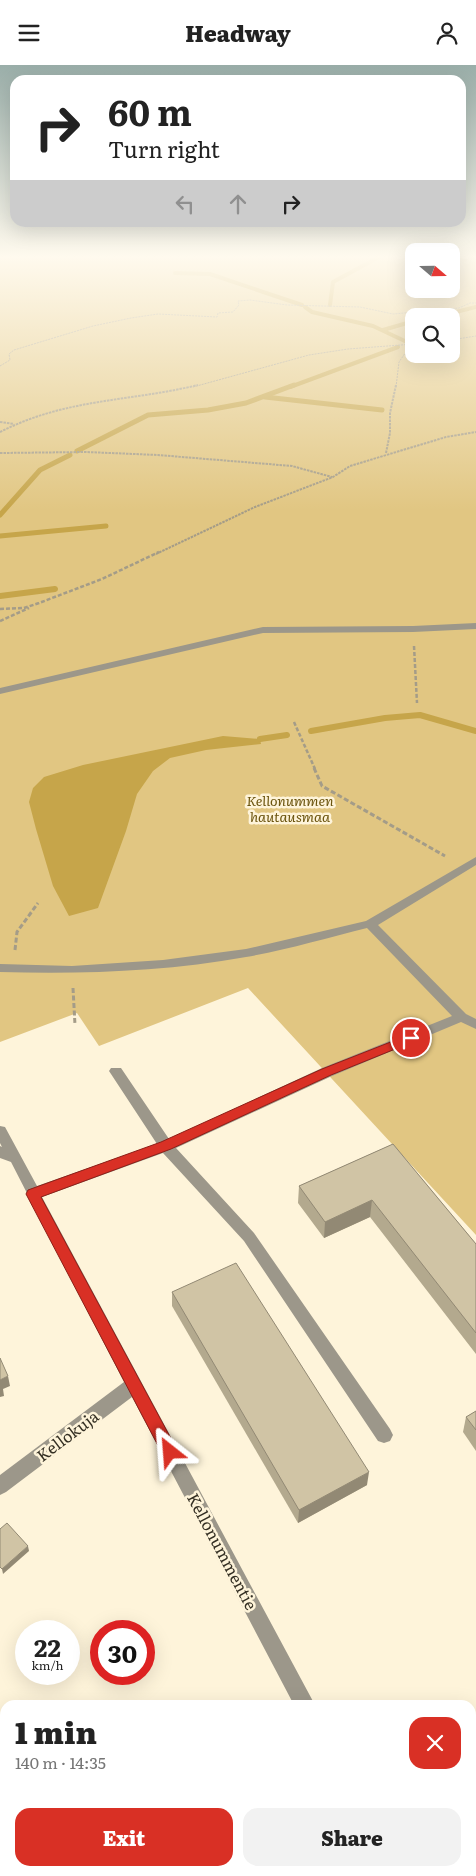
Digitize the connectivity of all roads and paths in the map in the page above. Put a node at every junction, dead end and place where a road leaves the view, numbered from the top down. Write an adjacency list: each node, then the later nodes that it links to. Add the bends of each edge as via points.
1 (45, 342): 4 (path, via 14,349 9,354 10,360)
2 (405, 345): 6 (path, via 326,352 187,387 79,403 30,416)
3 (405, 353): 10 (path, via 398,363 396,398 390,413)
4 (0, 366)
5 (0, 422): 6 (path)
6 (14, 424): 7 (path)
7 (0, 432)
8 (476, 432): 10 (path)
9 (0, 453): 11 (path, via 158,455 292,466)
10 (386, 453): 11 (path, via 350,466)
11 (333, 477): 12 (path, via 255,507 102,579)
12 (39, 603): 13 (path, via 24,608); 14 (path)
13 (0, 609)
14 (0, 621)
15 (476, 626): 16 (street)
16 (412, 629): 17 (street, via 263,631); 18 (path)
17 (0, 691)
18 (417, 703)
19 (294, 722): 21 (path, via 322,786)
20 (476, 860): 21 (street)
21 (465, 868): 23 (street)
22 (38, 903): 25 (path, via 17,932)
23 (370, 924): 26 (street, via 246,953 164,964); 27 (street)
24 (0, 968): 25 (street)
25 (14, 968): 26 (street)
26 (72, 970): 29 (path)
27 (461, 1017): 28 (street); 32 (street, via 327,1072)
28 (476, 1024)
29 (74, 1025)
30 (116, 1071): 32 (street)
31 (0, 1131): 33 (street, Kellonummentie)
32 (166, 1146): 34 (street); 36 (street, via 249,1237)
33 (8, 1155): 34 (street, Kellonummentie)
34 (33, 1194): 35 (street, Kellonummentie)
35 (134, 1385): 37 (street, Kellokuja); 38 (street, Kellonummentie)
36 (384, 1435)
37 (0, 1486)
38 (302, 1700)

